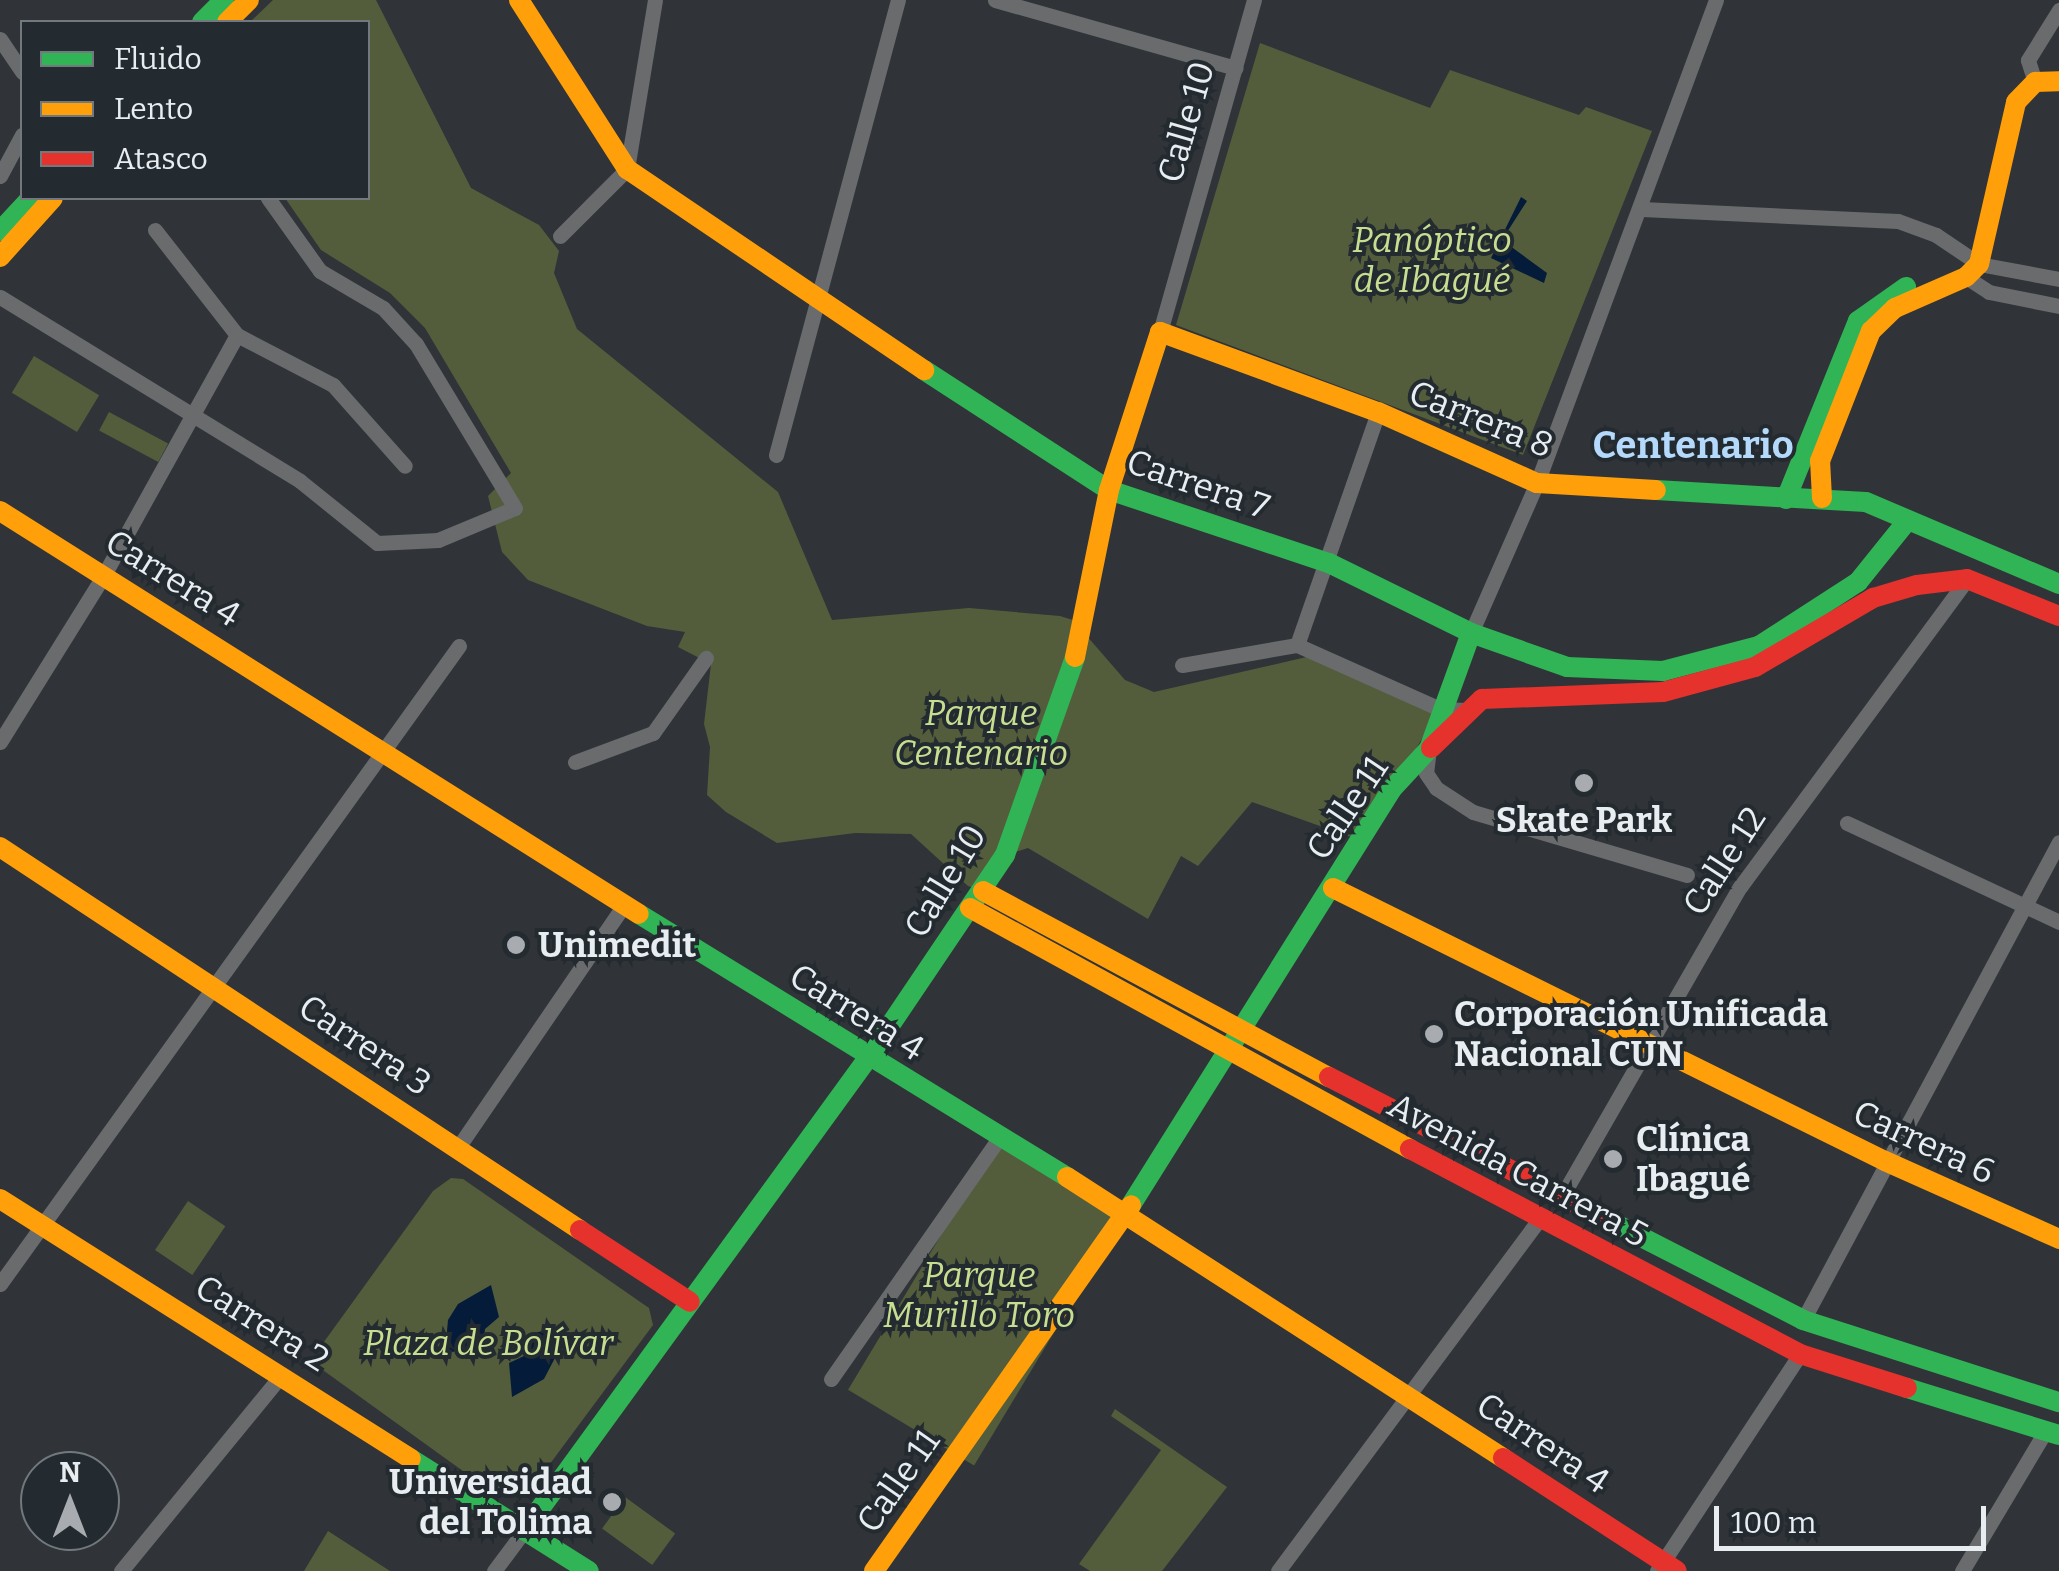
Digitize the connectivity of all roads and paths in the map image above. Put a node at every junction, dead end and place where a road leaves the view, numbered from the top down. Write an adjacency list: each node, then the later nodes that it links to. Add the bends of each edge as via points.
1 (224, 0): 10 (main road)
2 (249, 0): 11 (main road)
3 (519, 0): 18 (main road, Carrera 7)
4 (655, 0): 18 (street)
5 (898, 0): 31 (street)
6 (995, 0): 13 (street)
7 (1254, 0): 13 (street, Calle 10)
8 (1716, 0): 23 (street, Calle 11)
9 (2059, 10): 16 (street, via 2028,60)
10 (204, 20)
11 (229, 20)
12 (0, 39): 14 (street)
13 (1236, 68): 33 (street, Calle 10)
14 (20, 69)
15 (2059, 81): 16 (main road)
16 (2035, 82): 28 (main road, via 2004,128)
17 (20, 139): 19 (street)
18 (627, 169): 26 (street); 31 (main road, Carrera 7)
19 (0, 176)
20 (29, 200): 24 (main road)
21 (51, 200): 27 (main road)
22 (269, 200): 36 (street, via 320,271 384,308 416,344 515,508 438,540 377,543 300,481)
23 (1642, 209): 28 (street, via 1898,221 1936,235); 39 (street, Calle 11)
24 (0, 230)
25 (155, 230): 34 (street)
26 (560, 236)
27 (0, 256)
28 (1972, 270): 29 (street); 32 (street, via 1989,292); 41 (main road, via 1895,308 1871,331 1832,418 1820,461); 42 (main road, via 1918,280 1858,321)
29 (2059, 279)
30 (0, 297): 36 (street)
31 (816, 301): 37 (street); 40 (main road, Carrera 7)
32 (2059, 306)
33 (1160, 332): 35 (main road, Carrera 8); 40 (main road, Calle 10)
34 (237, 334): 36 (street); 38 (street, via 333,385)
35 (1378, 412): 39 (main road, Carrera 8); 45 (street)
36 (192, 418): 46 (street)
37 (776, 455)
38 (405, 466)
39 (1537, 483): 42 (main road, Carrera 8); 52 (street, Calle 11)
40 (1109, 490): 45 (main road, Carrera 7); 68 (main road, Calle 10, via 1078,648 1011,837)
41 (1822, 498): 42 (main road, Carrera 8); 44 (main road, Carrera 8, via 1866,502)
42 (1786, 499)
43 (0, 511): 46 (main road, Carrera 4)
44 (1907, 521): 48 (main road, Carrera 7); 49 (main road, Carrera 8)
45 (1329, 563): 52 (main road, Carrera 7); 53 (street)
46 (105, 573): 59 (street); 60 (main road, Carrera 4)
47 (1967, 579): 50 (main road); 51 (main road); 74 (street, Calle 12, via 1740,888)
48 (1858, 582): 50 (main road); 52 (main road, Carrera 7, via 1760,646 1664,671 1566,667)
49 (2059, 584)
50 (1873, 598): 58 (main road, via 1736,672 1662,692 1501,694)
51 (2059, 616)
52 (1472, 633): 57 (main road, Calle 11)
53 (1296, 645): 56 (street); 57 (street)
54 (459, 646): 60 (street)
55 (706, 658): 62 (street, via 668,720 652,733)
56 (1182, 665)
57 (1440, 709): 58 (street); 61 (main road, Calle 11)
58 (1466, 710): 61 (main road)
59 (0, 742)
60 (383, 748): 69 (main road, Carrera 4); 72 (street)
61 (1429, 749): 66 (street, via 1426,773 1436,788 1473,812); 67 (main road, Calle 11, via 1391,790)
62 (575, 762)
63 (1847, 823): 70 (street)
64 (2059, 842): 70 (street)
65 (0, 847): 72 (main road, Carrera 3)
66 (1686, 875)
67 (1333, 888): 73 (main road, Calle 11); 74 (main road, Carrera 6)
68 (976, 899): 73 (main road, Avenida Carrera 5); 75 (main road, Avenida Carrera 5); 76 (main road, Calle 10)
69 (624, 905): 76 (main road, Carrera 4); 78 (street)
70 (2026, 907): 71 (street); 79 (street)
71 (2059, 922)
72 (216, 984): 78 (main road, Carrera 3); 84 (street)
73 (1242, 1032): 75 (main road, Calle 11); 80 (main road, Avenida Carrera 5)
74 (1650, 1048): 79 (main road, Carrera 6); 80 (street, Calle 12)
75 (1228, 1054): 82 (main road, Calle 11); 83 (main road, Avenida Carrera 5)
76 (868, 1058): 77 (main road, Carrera 4); 87 (main road, Calle 10)
77 (1000, 1137): 82 (main road, Carrera 4); 91 (street)
78 (459, 1146): 87 (main road, Carrera 3)
79 (1885, 1161): 85 (main road, Carrera 6); 88 (street)
80 (1562, 1196): 88 (main road, Avenida Carrera 5)
81 (0, 1199): 84 (main road, Carrera 2)
82 (1127, 1212): 92 (main road, Carrera 4); 100 (main road, Calle 11)
83 (1540, 1218): 89 (main road, Avenida Carrera 5); 92 (street)
84 (42, 1225): 86 (street); 90 (main road, Carrera 2)
85 (2059, 1239)
86 (0, 1284)
87 (690, 1302): 95 (main road, Calle 10)
88 (1802, 1320): 93 (main road, Avenida Carrera 5)
89 (1800, 1354): 94 (main road, Avenida Carrera 5); 96 (street)
90 (282, 1374): 95 (main road, Carrera 2); 97 (street)
91 (831, 1379)
92 (1410, 1393): 96 (main road, Carrera 4); 101 (street)
93 (2059, 1402)
94 (2052, 1432): 102 (street)
95 (526, 1528): 98 (street, Calle 10); 99 (main road, Carrera 2)
96 (1666, 1568)
97 (121, 1571)
98 (494, 1571)
99 (590, 1571)
100 (874, 1571)
101 (1278, 1571)
102 (1962, 1571)

